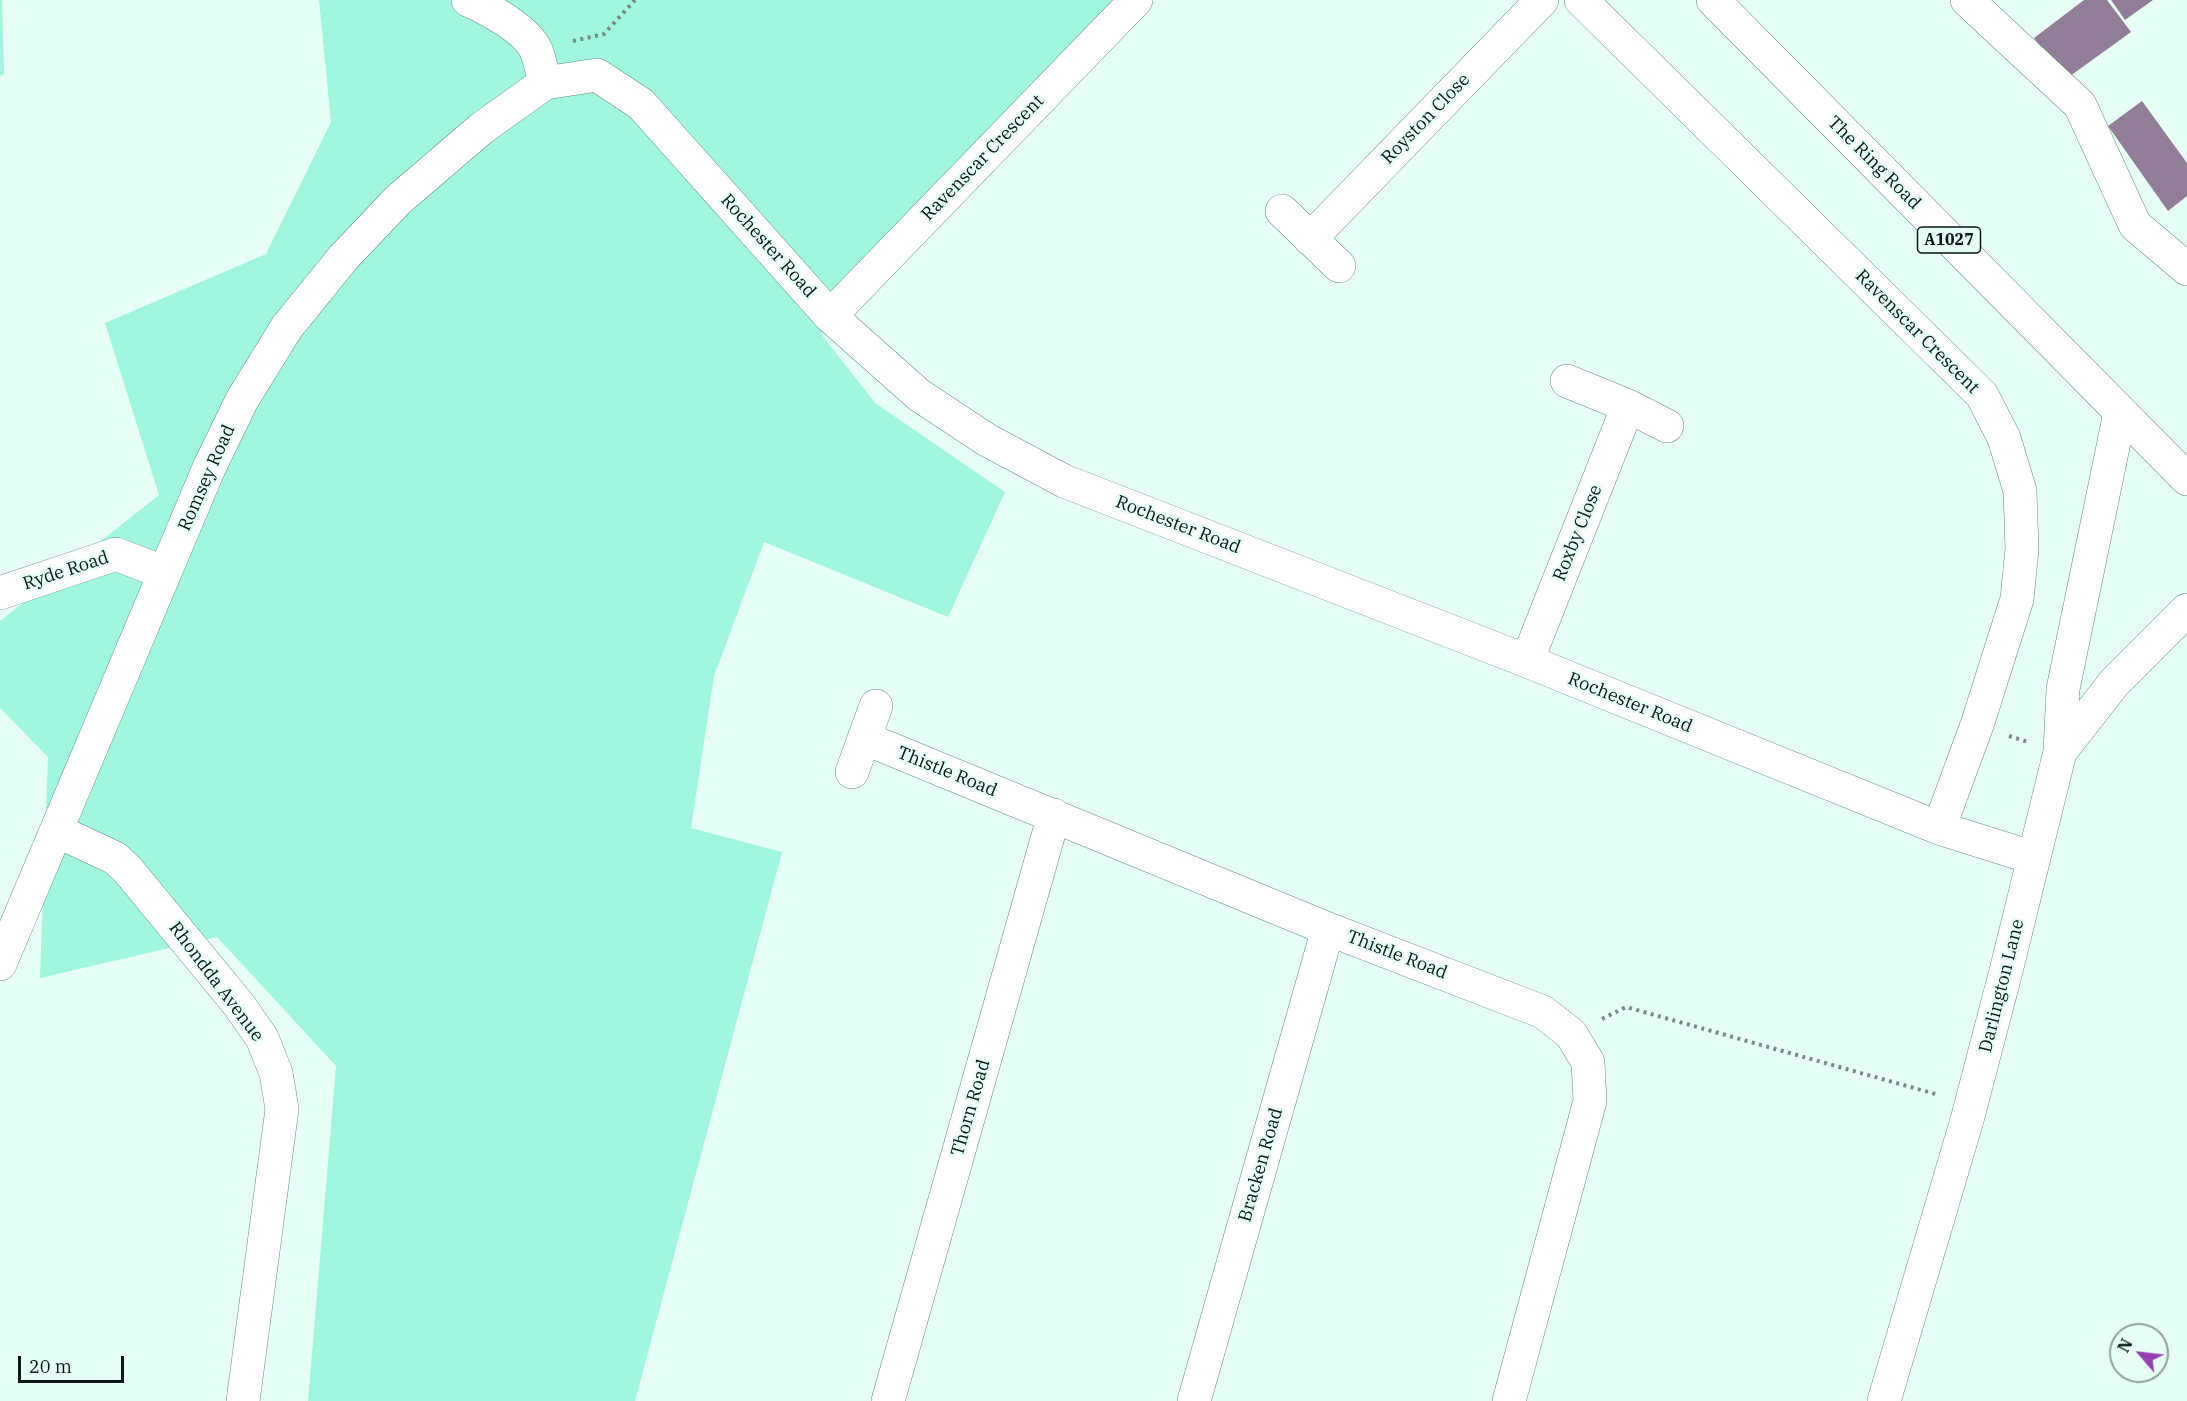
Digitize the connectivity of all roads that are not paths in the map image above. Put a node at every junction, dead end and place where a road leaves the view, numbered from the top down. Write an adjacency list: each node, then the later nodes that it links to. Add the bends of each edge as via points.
1 (468, 0): 7 (street, via 517,28 536,49)
2 (1136, 0): 12 (street, Ravenscar Crescent)
3 (1542, 0): 9 (street, Royston Close)
4 (1581, 0): 27 (street, Ravenscar Crescent, via 1982,395 2004,438 2020,491 2022,549 2017,599)
5 (1713, 0): 15 (street, The Ring Road / A1027)
6 (1967, 0): 11 (street, via 2080,105 2135,225)
7 (544, 82): 12 (street, Rochester Road, via 597,75 641,104); 18 (street, Romsey Road, via 482,128 398,200 343,258 287,327 242,400)
8 (1282, 211): 9 (street)
9 (1310, 238): 10 (street)
10 (1339, 266)
11 (2187, 269)
12 (830, 316): 21 (street, Rochester Road, via 919,395 987,440 1064,481)
13 (1567, 381): 14 (street)
14 (1628, 406): 16 (street); 21 (street, Roxby Close)
15 (2120, 413): 17 (street, The Ring Road / A1027); 24 (street, via 2064,690)
16 (1667, 426)
17 (2187, 478)
18 (165, 573): 19 (street, Ryde Road, via 116,554); 28 (street, Romsey Road)
19 (0, 593)
20 (2187, 610): 24 (street, Darlington Lane, via 2114,683)
21 (1527, 661): 27 (street, Rochester Road)
22 (876, 706): 23 (street)
23 (864, 738): 25 (street); 26 (street, Thistle Road)
24 (2060, 752): 29 (street, Darlington Lane)
25 (852, 772)
26 (1054, 815): 30 (street, Thistle Road); 33 (street, Thorn Road)
27 (1939, 828): 29 (street, Rochester Road)
28 (57, 831): 31 (street, Romsey Road); 32 (street, Rhondda Avenue, via 115,858 127,869 239,1005 262,1038 276,1073 282,1109)
29 (2034, 858): 36 (street, Darlington Lane, via 1971,1104)
30 (1328, 929): 34 (street, Bracken Road); 35 (street, Thistle Road, via 1543,1012 1571,1034 1588,1062 1590,1101)
31 (0, 964)
32 (243, 1401)
33 (888, 1401)
34 (1194, 1401)
35 (1509, 1401)
36 (1884, 1401)

